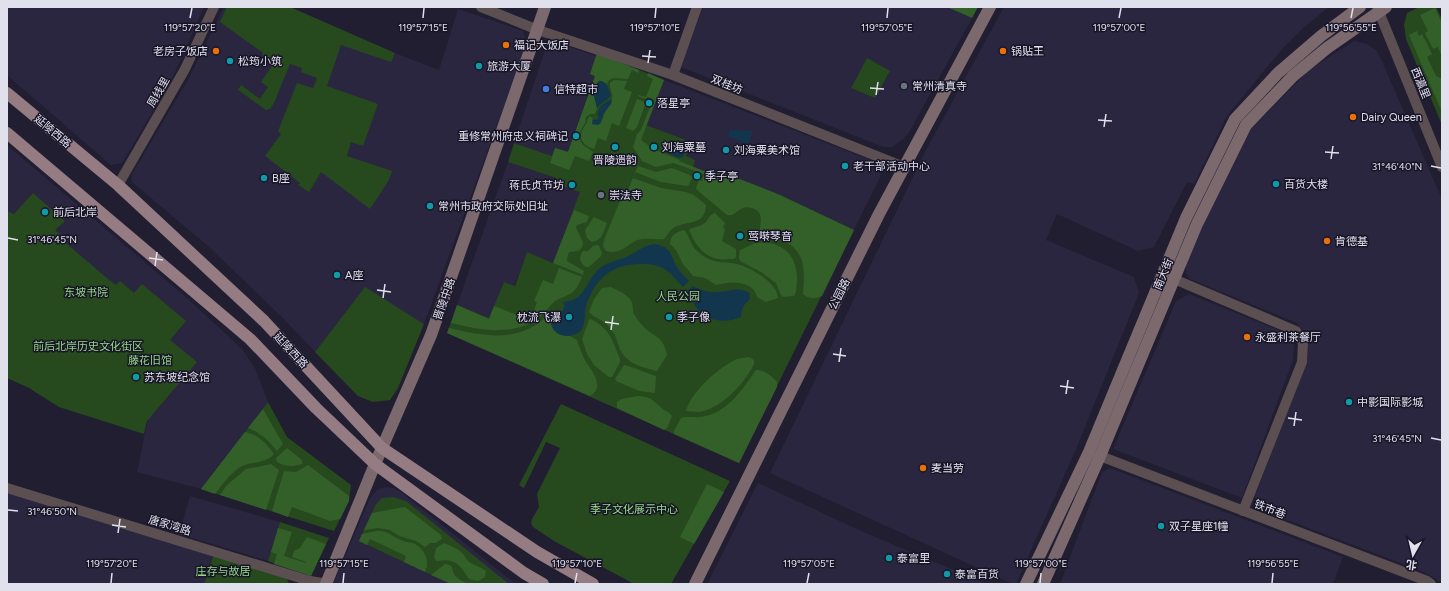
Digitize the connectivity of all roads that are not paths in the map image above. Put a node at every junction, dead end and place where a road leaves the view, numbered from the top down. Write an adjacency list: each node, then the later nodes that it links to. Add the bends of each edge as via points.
1 (214, 7): 14 (street, 周线里, via 185,69)
2 (481, 7): 8 (street, 双桂坊)
3 (545, 7): 8 (main road, 晋陵中路)
4 (697, 7): 9 (street)
5 (990, 7): 12 (main road, 公园路)
6 (1360, 7): 15 (main road, 南大街, via 1278,73 1236,119 1186,218)
7 (1381, 9): 13 (street, 西瀛里); 15 (main road, 南大街, via 1293,76 1246,125)
8 (538, 30): 9 (street, 双桂坊); 16 (main road, 晋陵中路, via 431,335)
9 (673, 75): 12 (street, 双桂坊)
10 (7, 93): 14 (main road, 延陵西路)
11 (7, 133): 18 (main road, 延陵西路, via 250,339 316,408)
12 (904, 167): 24 (main road, 公园路)
13 (1442, 167)
14 (118, 185): 16 (main road, 延陵西路, via 264,321)
15 (1168, 277): 17 (main road, 南大街); 20 (street, via 1296,331 1303,344 1302,362); 25 (main road, 南大街)
16 (382, 448): 18 (main road, 晋陵中路); 23 (main road, 延陵西路, via 538,552)
17 (1100, 456): 20 (street, 铁市巷); 26 (main road, 南大街)
18 (375, 464): 21 (main road, 晋陵中路); 22 (main road, 延陵西路, via 524,573)
19 (7, 488): 21 (street, 唐家湾路)
20 (1243, 511): 27 (street, 铁市巷)
21 (327, 584)
22 (543, 584)
23 (593, 584)
24 (694, 584)
25 (1026, 584)
26 (1043, 584)
27 (1430, 584)

